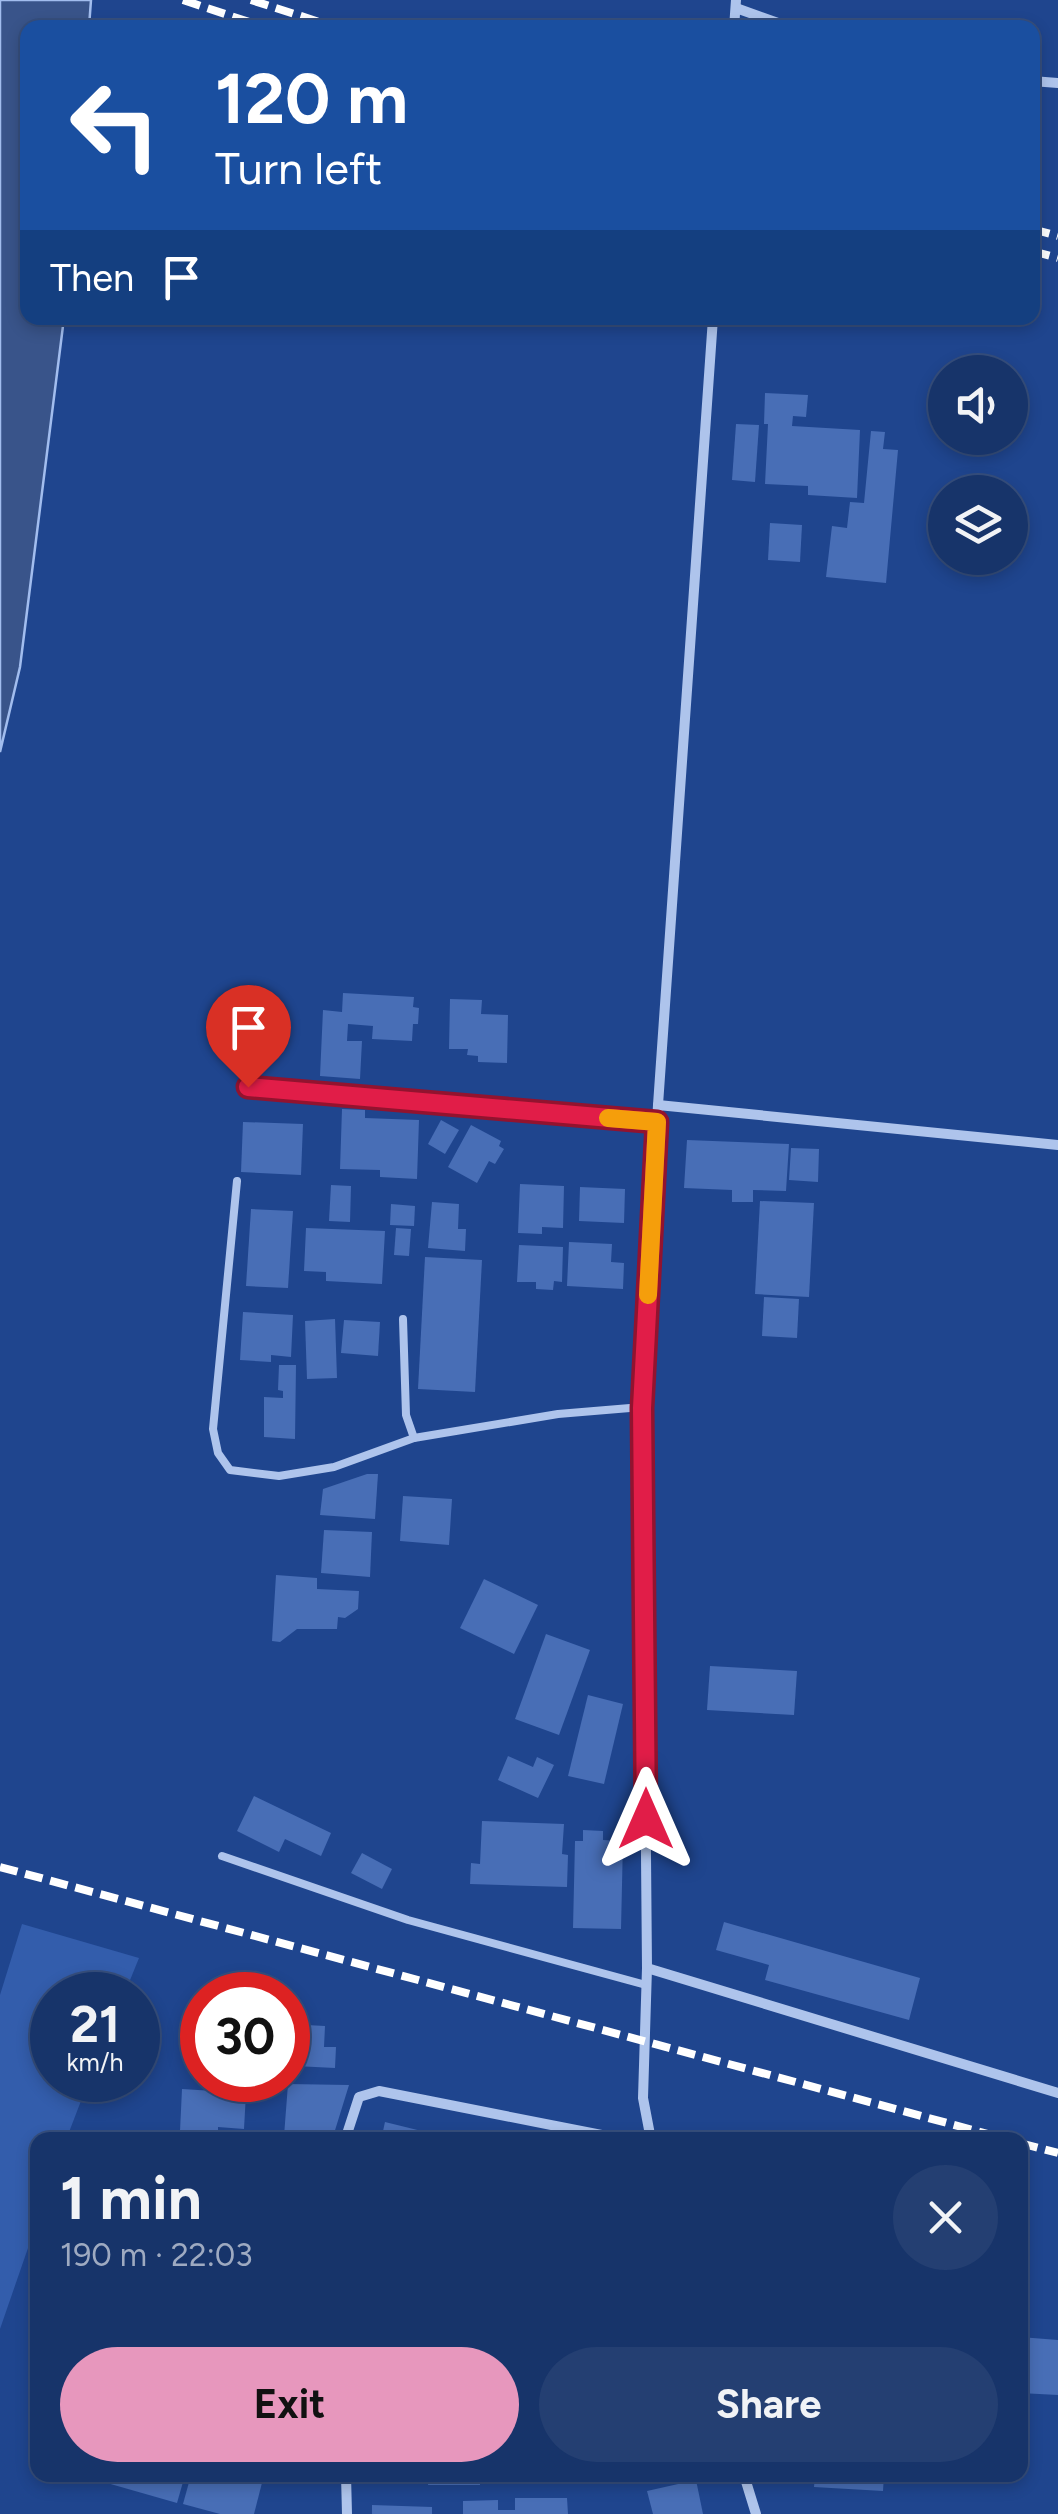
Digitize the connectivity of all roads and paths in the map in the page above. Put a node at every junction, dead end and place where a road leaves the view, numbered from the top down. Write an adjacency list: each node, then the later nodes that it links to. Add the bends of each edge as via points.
1 (736, 4): 2 (street)
2 (773, 20)
3 (713, 325): 5 (street)
4 (248, 1087): 6 (lane)
5 (658, 1105): 6 (street); 7 (street)
6 (657, 1122): 10 (street)
7 (1058, 1145)
8 (236, 1181): 11 (lane, via 213,1429 218,1454 230,1470 279,1476 334,1467)
9 (403, 1319): 11 (lane, via 406,1415)
10 (642, 1408): 11 (lane, via 558,1414); 13 (street)
11 (414, 1438)
12 (222, 1856): 14 (lane, via 408,1920)
13 (646, 1968): 14 (street); 15 (street)
14 (646, 1985): 18 (street)
15 (1058, 2094)
16 (348, 2132): 17 (street, via 359,2097 380,2091)
17 (587, 2132)
18 (649, 2132)
19 (346, 2482): 21 (street)
20 (746, 2482): 22 (street)
21 (347, 2514)
22 (756, 2514)

